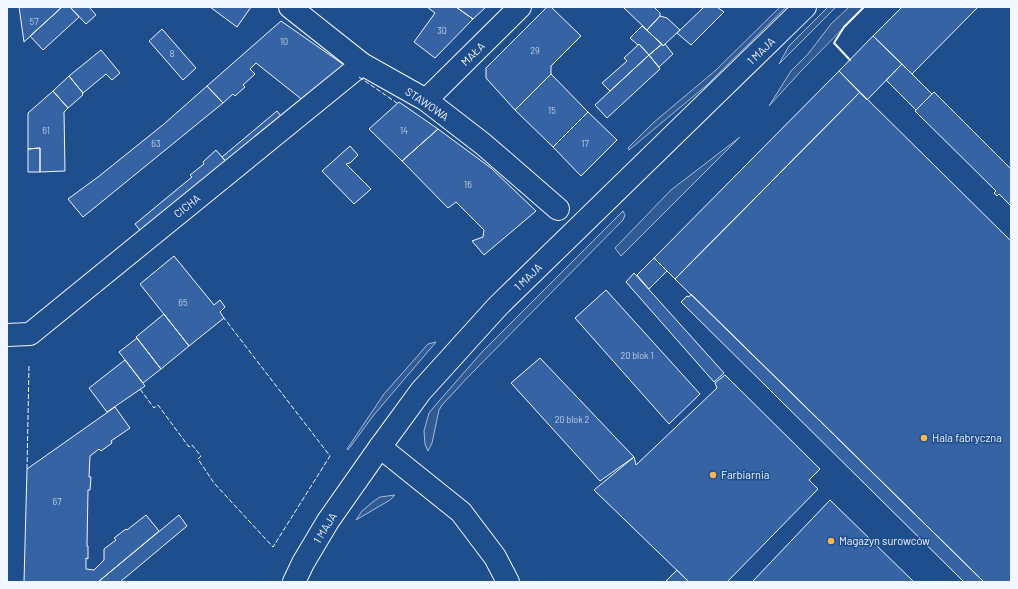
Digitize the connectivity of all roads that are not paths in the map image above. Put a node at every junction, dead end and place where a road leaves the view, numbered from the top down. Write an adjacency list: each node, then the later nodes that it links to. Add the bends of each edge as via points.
1 (290, 7): 4 (main road, STAWOWA)
2 (520, 7): 5 (main road, MAŁA)
3 (805, 7): 8 (main road, 1 MAJA, via 498,306 421,391)
4 (362, 64): 5 (main road, STAWOWA); 7 (main road, CICHA, via 30,334)
5 (426, 100): 6 (main road, STAWOWA, via 483,144)
6 (558, 209)
7 (7, 335)
8 (380, 447): 9 (main road, 1 MAJA, via 328,521); 10 (main road, via 460,512 495,557)
9 (294, 582)
10 (508, 582)

